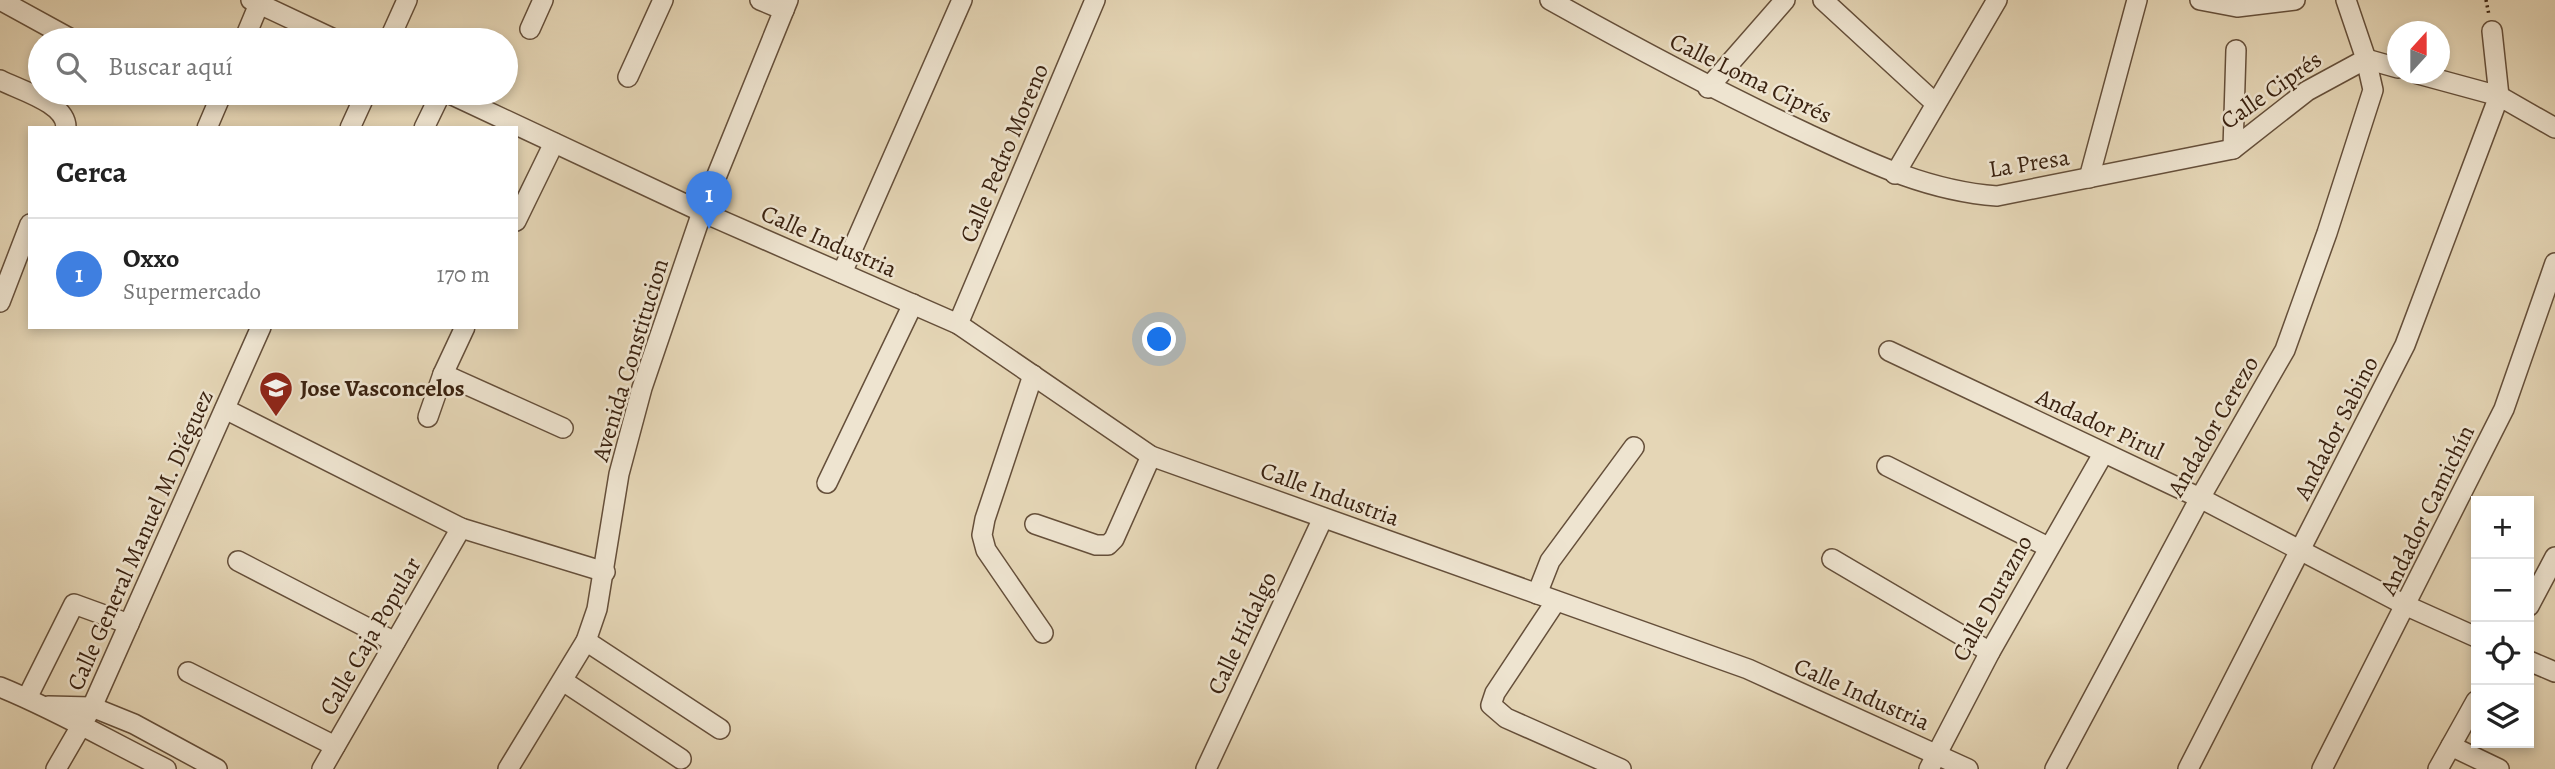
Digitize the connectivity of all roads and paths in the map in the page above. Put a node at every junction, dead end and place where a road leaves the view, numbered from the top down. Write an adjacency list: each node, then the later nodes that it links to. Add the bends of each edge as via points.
1 (0, 0): 18 (street)
2 (407, 0): 21 (street)
3 (543, 0): 22 (street)
4 (663, 0): 27 (street)
5 (760, 0): 17 (street)
6 (962, 0): 54 (street)
7 (1095, 0): 57 (street, Calle Pedro Moreno)
8 (1550, 0): 30 (street, Calle Loma Ciprés)
9 (1785, 0): 30 (street)
10 (1824, 0): 33 (street)
11 (1997, 0): 33 (street)
12 (2137, 0): 49 (street)
13 (2200, 0): 14 (street, via 2237,7)
14 (2295, 0)
15 (2346, 0): 25 (street)
16 (255, 2): 19 (street); 20 (street)
17 (786, 5): 50 (street, Avenida Constitucion)
18 (52, 28)
19 (247, 28)
20 (310, 28)
21 (394, 28)
22 (530, 29)
23 (2492, 31): 32 (street)
24 (2236, 50): 47 (street)
25 (2366, 59): 26 (street); 47 (street, Calle Ciprés, via 2307,91); 71 (street, Andador Cerezo, via 2373,90 2285,350)
26 (2387, 65)
27 (628, 77)
28 (0, 80): 31 (street)
29 (2450, 83): 32 (street)
30 (1708, 88): 48 (street, Calle Loma Ciprés)
31 (28, 94)
32 (2499, 96): 45 (street); 76 (street, Andador Sabino, via 2405,345)
33 (1935, 103): 48 (street)
34 (50, 105): 39 (street, via 60,110)
35 (217, 105): 40 (street)
36 (361, 105): 41 (street)
37 (435, 105): 42 (street)
38 (473, 105): 43 (street, Calle Industria)
39 (66, 124)
40 (208, 126)
41 (351, 126)
42 (425, 126)
43 (518, 126)
44 (518, 126): 46 (street, Calle Industria)
45 (2555, 128)
46 (554, 143): 50 (street, Calle Industria); 51 (street)
47 (2232, 149): 49 (street, Calle Ciprés)
48 (1895, 174): 49 (street, La Presa, via 1961,193 1997,196)
49 (2089, 178)
50 (702, 212): 54 (street, Calle Industria); 80 (street, Avenida Constitucion, via 642,388 619,474)
51 (518, 217)
52 (26, 242): 55 (street)
53 (2555, 263): 84 (street, Andador Camichín, via 2504,409)
54 (842, 273): 56 (street, Calle Industria)
55 (0, 302)
56 (913, 304): 57 (street, Calle Industria); 70 (street)
57 (958, 324): 62 (street, Calle Industria)
58 (260, 329): 63 (street, Calle General Manuel M. Diéguez)
59 (465, 329): 61 (street)
60 (1889, 351): 67 (street, Andador Pirul)
61 (443, 374): 64 (street); 65 (street)
62 (1032, 374): 68 (street, Calle Industria); 86 (street, via 982,535 986,550)
63 (225, 409): 74 (street); 85 (street, Calle General Manuel M. Diéguez)
64 (428, 417)
65 (563, 428)
66 (1633, 447): 81 (street, via 1550,561)
67 (2103, 454): 71 (street, Andador Pirul); 75 (street, Calle Durazno)
68 (1151, 456): 72 (street, Calle Industria); 73 (street, via 1108,545)
69 (1887, 466): 75 (street)
70 (827, 483)
71 (2200, 498): 76 (street, Andador Pirul); 114 (street, Andador Cerezo)
72 (1323, 518): 81 (street, Calle Industria); 111 (street, Calle Hidalgo)
73 (1035, 524)
74 (461, 528): 80 (street); 89 (street, Calle Caja Popular)
75 (2048, 547): 90 (street, Calle Durazno)
76 (2301, 553): 84 (street, Andador Pirul); 115 (street, Andador Sabino)
77 (2555, 556): 82 (street)
78 (1832, 559): 90 (street)
79 (238, 561): 89 (street)
80 (605, 572): 88 (street, Avenida Constitucion)
81 (1537, 594): 83 (street, Calle Industria)
82 (2534, 596)
83 (1556, 601): 105 (street, Calle Industria, via 1748,669); 112 (street, via 1491,705 1506,718)
84 (2407, 606): 87 (street, Andador Pirul); 116 (street, Andador Camichín)
85 (128, 624): 96 (street, via 74,604); 98 (street, Calle General Manuel M. Diéguez)
86 (1043, 633)
87 (2471, 635)
88 (586, 641): 94 (street, Avenida Constitucion); 101 (street)
89 (396, 642): 102 (street, Calle Caja Popular)
90 (1990, 652): 105 (street, Calle Durazno)
91 (2534, 662): 93 (street)
92 (188, 672): 102 (street)
93 (2555, 672)
94 (563, 681): 104 (street); 110 (street, Avenida Constitucion)
95 (0, 687): 96 (street)
96 (27, 698): 97 (street)
97 (47, 706): 98 (street); 100 (street)
98 (92, 707): 100 (street, Calle General Manuel M. Diéguez); 108 (street)
99 (2471, 710): 103 (street)
100 (80, 727): 106 (street, Calle General Manuel M. Diéguez); 107 (street)
101 (720, 729)
102 (335, 746): 109 (street, Calle Caja Popular)
103 (2451, 746): 117 (street); 118 (street)
104 (681, 759)
105 (1933, 762): 113 (street, Calle Industria)
106 (56, 769)
107 (166, 769)
108 (218, 769)
109 (322, 769)
110 (508, 769)
111 (1206, 769)
112 (1620, 769)
113 (1968, 769)
114 (2055, 769)
115 (2188, 769)
116 (2322, 769)
117 (2438, 769)
118 (2500, 769)

